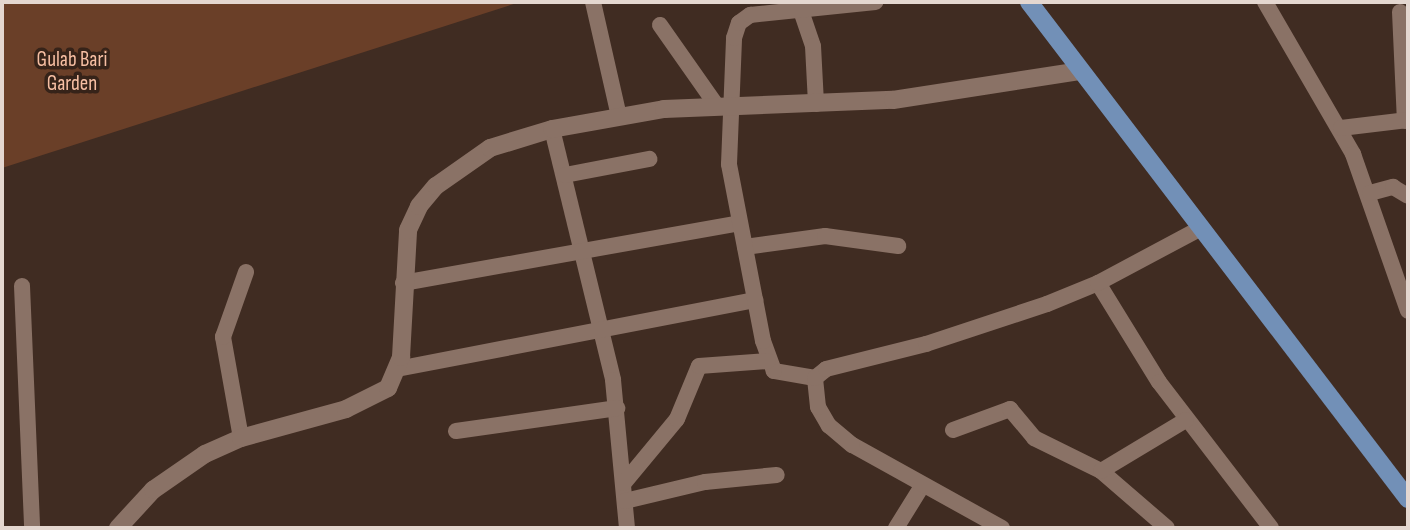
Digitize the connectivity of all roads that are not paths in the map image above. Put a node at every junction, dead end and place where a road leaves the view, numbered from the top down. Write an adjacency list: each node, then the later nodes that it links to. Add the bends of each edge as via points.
1 (593, 2): 11 (street)
2 (875, 2): 5 (street)
3 (1265, 2): 13 (street)
4 (1032, 3): 8 (main road)
5 (800, 5): 9 (street, via 813,46); 10 (street, via 764,11 739,23)
6 (1400, 12): 12 (street)
7 (660, 25): 10 (street)
8 (1081, 71): 9 (street, via 976,91); 20 (main road)
9 (816, 104): 10 (street)
10 (723, 106): 11 (street); 19 (street)
11 (619, 116): 14 (street)
12 (1407, 120): 13 (street)
13 (1341, 128): 17 (street)
14 (552, 129): 16 (street); 25 (street, via 490,148 436,186 419,206 408,230)
15 (649, 159): 16 (street)
16 (565, 174): 23 (street)
17 (1370, 192): 18 (street, via 1393,187); 29 (street)
18 (1408, 196)
19 (740, 223): 22 (street); 23 (street)
20 (1199, 229): 26 (street); 43 (main road)
21 (898, 246): 22 (street, via 825,236)
22 (744, 247): 28 (street)
23 (583, 251): 25 (street); 30 (street)
24 (246, 272): 38 (street, via 223,337)
25 (403, 283): 32 (street)
26 (1098, 284): 33 (street, via 926,344 826,369); 35 (street, via 1132,343)
27 (22, 286): 45 (street)
28 (755, 300): 30 (street); 31 (street)
29 (1408, 311)
30 (602, 331): 32 (street); 34 (street)
31 (768, 361): 33 (street, via 782,376); 41 (street, via 699,366 677,419)
32 (397, 369): 38 (street, via 388,388 366,400)
33 (815, 378): 42 (street, via 818,407 830,426 880,464)
34 (617, 408): 37 (street); 41 (street)
35 (1186, 420): 39 (street); 51 (street)
36 (953, 430): 39 (street, via 1010,409 1034,438)
37 (456, 431)
38 (241, 438): 46 (street, via 177,472)
39 (1101, 471): 50 (street)
40 (777, 475): 44 (street, via 705,482)
41 (624, 483): 44 (street)
42 (922, 486): 48 (street); 49 (street)
43 (1408, 499)
44 (625, 501): 47 (street)
45 (32, 528)
46 (118, 528)
47 (627, 528)
48 (895, 528)
49 (1002, 528)
50 (1167, 528)
51 (1271, 528)

